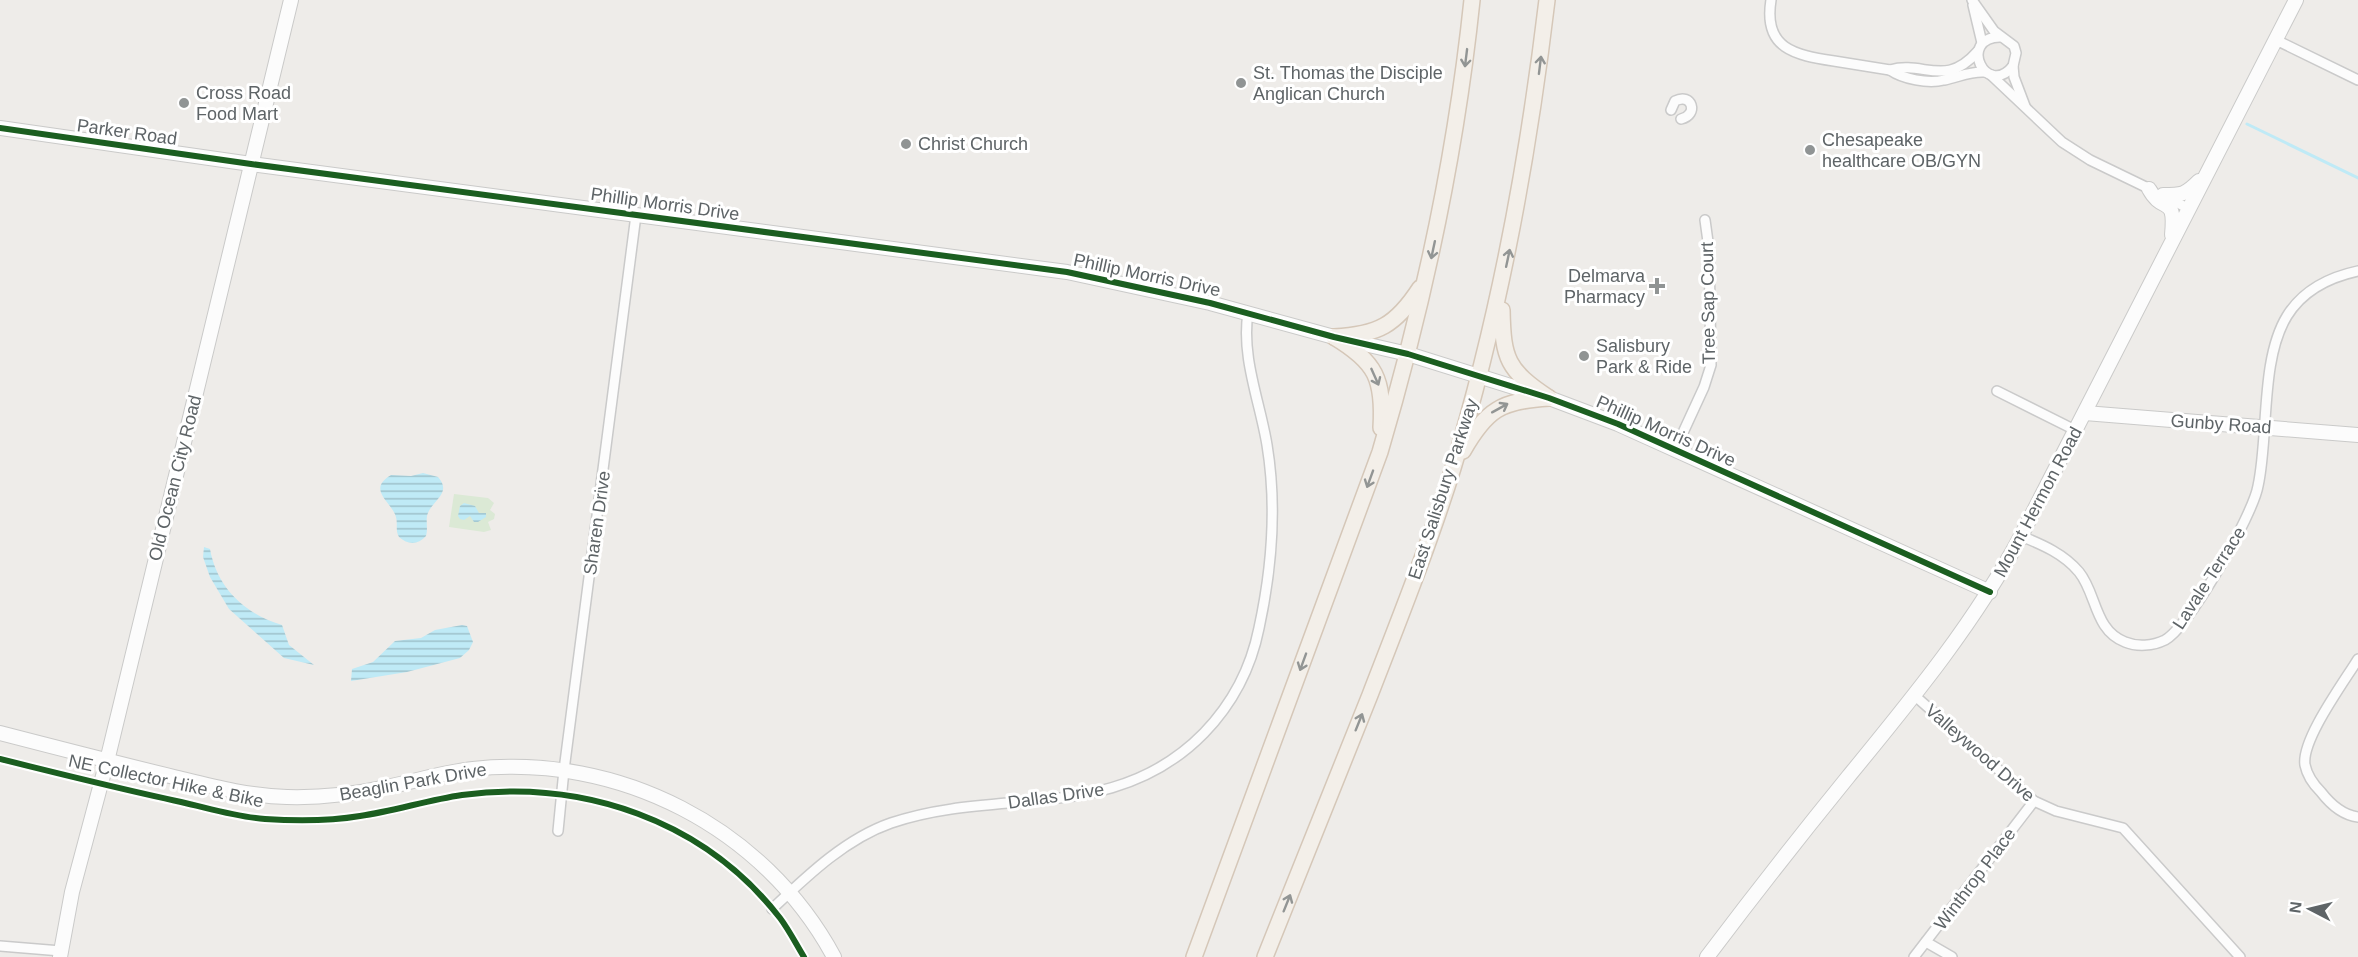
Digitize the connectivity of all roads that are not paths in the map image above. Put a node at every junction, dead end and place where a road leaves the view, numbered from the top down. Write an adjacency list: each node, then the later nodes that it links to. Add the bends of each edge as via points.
1 (291, 0): 18 (main road, Old Ocean City Road)
2 (1472, 0): 27 (main road, one-way to 27, via 1454,139)
3 (1547, 0): 28 (main road, East Salisbury Parkway, one-way to 3, via 1528,143)
4 (1771, 0): 11 (street, via 1773,33 1790,51 1805,57)
5 (1972, 0): 7 (street); 9 (street)
6 (2296, 0): 8 (main road, Mount Hermon Road)
7 (2000, 37): 9 (street, via 1987,39); 10 (street, via 2014,45)
8 (2276, 40): 13 (street); 19 (main road, Mount Hermon Road)
9 (1980, 47): 11 (street, via 1963,64 1941,72 1900,67); 12 (street, via 1978,62)
10 (2013, 66): 12 (street, via 2004,74); 15 (street)
11 (1890, 70): 12 (street, via 1933,81 1971,72)
12 (1988, 74): 15 (street)
13 (2358, 80)
14 (1671, 110): 16 (street, via 1678,99 1690,102 1692,112)
15 (2027, 110): 20 (street, via 2070,148)
16 (1681, 119)
17 (0, 128): 18 (main road, Parker Road)
18 (251, 164): 23 (main road, Phillip Morris Drive); 47 (main road, Old Ocean City Road)
19 (2208, 171): 21 (main road, via 2187,192); 22 (main road, Mount Hermon Road)
20 (2149, 189): 21 (street); 25 (main road, via 2173,211)
21 (2163, 195): 22 (street)
22 (2189, 209): 25 (main road, Mount Hermon Road)
23 (636, 215): 29 (main road, Phillip Morris Drive, via 1067,272); 48 (street, Sharen Drive)
24 (1705, 220): 39 (street, Tree Sap Court, via 1712,365)
25 (2172, 243): 35 (main road, Mount Hermon Road)
26 (2358, 271): 36 (street, Lavale Terrace, via 2305,294 2287,316 2271,364)
27 (1427, 276): 30 (main road, via 1410,304 1393,321 1369,334); 31 (main road)
28 (1501, 290): 32 (main road, East Salisbury Parkway); 34 (main road, via 1502,337 1510,364)
29 (1248, 313): 30 (main road, Phillip Morris Drive); 52 (street, Dallas Drive, via 1246,345 1271,478 1271,545 1254,649 1221,714 1170,762 1126,784 1081,795 953,810 898,821 850,844)
30 (1335, 337): 31 (main road, Phillip Morris Drive); 40 (main road, one-way to 40, via 1366,360 1379,383)
31 (1408, 354): 32 (main road, Phillip Morris Drive); 40 (main road)
32 (1479, 376): 34 (main road, Phillip Morris Drive); 41 (main road, East Salisbury Parkway)
33 (1997, 391): 37 (street)
34 (1549, 398): 39 (main road, Phillip Morris Drive); 41 (main road, one-way to 34, via 1476,429 1495,410 1517,400)
35 (2085, 413): 36 (main road, Gunby Road); 37 (main road, Mount Hermon Road)
36 (2264, 427): 38 (main road, Gunby Road); 42 (street, Lavale Terrace, via 2258,486 2248,516 2192,610 2178,630 2164,641 2136,645 2116,638 2102,623 2076,569 2049,548)
37 (2075, 430): 42 (main road, Mount Hermon Road)
38 (2358, 435)
39 (1675, 450): 43 (main road, Phillip Morris Drive)
40 (1380, 452): 58 (main road, one-way to 58)
41 (1452, 469): 59 (main road, East Salisbury Parkway, one-way to 41, via 1410,593)
42 (2021, 536): 43 (main road, Mount Hermon Road)
43 (1990, 592): 45 (main road, Mount Hermon Road)
44 (2358, 659): 50 (street, via 2310,738 2305,757 2307,772 2325,798 2341,812)
45 (1914, 695): 49 (street, Valleywood Drive); 60 (main road, Mount Hermon Road)
46 (0, 733): 47 (main road, Beaglin Park Drive)
47 (107, 761): 48 (main road, Beaglin Park Drive, via 234,791 288,797 360,792 474,769); 56 (main road, Old Ocean City Road, via 72,892)
48 (564, 770): 51 (street, Sharen Drive); 52 (main road, Beaglin Park Drive, via 631,786 685,809 742,847)
49 (2034, 801): 54 (street, Winthrop Place); 63 (street, Valleywood Drive, via 2056,811 2123,828)
50 (2358, 818)
51 (558, 831)
52 (789, 893): 53 (street, Dallas Drive); 57 (main road, Beaglin Park Drive)
53 (772, 909)
54 (1926, 942): 61 (street, Winthrop Place); 62 (street)
55 (0, 946): 56 (street)
56 (60, 954)
57 (834, 957)
58 (1194, 957)
59 (1265, 957)
60 (1707, 957)
61 (1914, 957)
62 (1952, 957)
63 (2240, 957)

